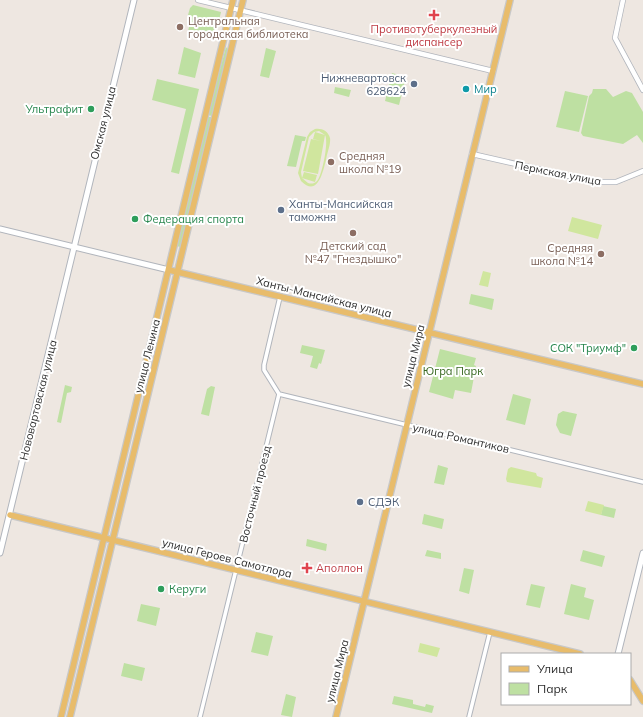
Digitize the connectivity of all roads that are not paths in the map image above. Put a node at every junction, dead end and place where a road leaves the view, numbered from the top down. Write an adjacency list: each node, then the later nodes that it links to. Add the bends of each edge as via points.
1 (134, 0): 18 (main road, Омская улица)
2 (198, 0): 7 (street)
3 (233, 0): 7 (main road, улица Ленина)
4 (243, 0): 8 (main road, улица Ленина)
5 (510, 0): 11 (main road, улица Мира)
6 (623, 0): 12 (street, via 615,38)
7 (231, 8): 8 (street); 9 (main road, улица Ленина)
8 (241, 10): 10 (main road, улица Ленина); 11 (street)
9 (223, 43): 10 (main road); 16 (main road, улица Ленина)
10 (232, 45): 17 (main road, улица Ленина)
11 (492, 71): 13 (main road, улица Мира)
12 (643, 90)
13 (472, 154): 14 (street, Пермская улица, via 595,182 616,182); 24 (main road, улица Мира)
14 (643, 171)
15 (0, 229): 18 (main road, Ханты-Мансийская улица)
16 (174, 243): 17 (main road, via 178,249); 19 (main road, улица Ленина)
17 (184, 245): 20 (main road, улица Ленина)
18 (74, 247): 19 (main road, Ханты-Мансийская улица); 31 (main road, Нововартовская улица)
19 (169, 270): 20 (main road, Ханты-Мансийская улица); 22 (main road, улица Ленина)
20 (178, 272): 21 (main road, Ханты-Мансийская улица); 23 (main road, улица Ленина)
21 (280, 297): 24 (main road, Ханты-Мансийская улица); 26 (street, via 264,365 264,370)
22 (156, 323): 23 (street, via 163,321); 28 (main road, улица Ленина)
23 (165, 325): 30 (main road, улица Ленина)
24 (430, 333): 25 (main road, Ханты-Мансийская улица); 27 (main road, улица Мира)
25 (643, 384)
26 (279, 394): 27 (street, улица Романтиков); 36 (street, Восточный проезд)
27 (407, 425): 29 (street, улица Романтиков); 39 (main road, улица Мира)
28 (118, 481): 30 (street, via 122,486); 32 (main road, улица Ленина)
29 (643, 482)
30 (127, 483): 33 (main road, улица Ленина)
31 (10, 515): 32 (main road, улица Героев Самотлора); 34 (main road, Нововартовская улица)
32 (105, 538): 33 (main road, улица Героев Самотлора); 37 (main road, улица Ленина)
33 (113, 540): 36 (main road, улица Героев Самотлора); 38 (main road, улица Ленина)
34 (0, 553)
35 (643, 553): 42 (main road)
36 (236, 570): 39 (main road, улица Героев Самотлора); 47 (street, Восточный проезд)
37 (90, 595): 38 (street, via 96,593); 45 (main road, улица Ленина)
38 (99, 598): 46 (main road, улица Ленина)
39 (364, 602): 40 (main road, улица Героев Самотлора); 48 (main road, улица Мира)
40 (490, 632): 41 (main road, улица Героев Самотлора); 49 (street)
41 (576, 653)
42 (618, 653)
43 (631, 682): 44 (main road)
44 (643, 701)
45 (61, 717)
46 (70, 717)
47 (200, 717)
48 (336, 717)
49 (469, 717)

